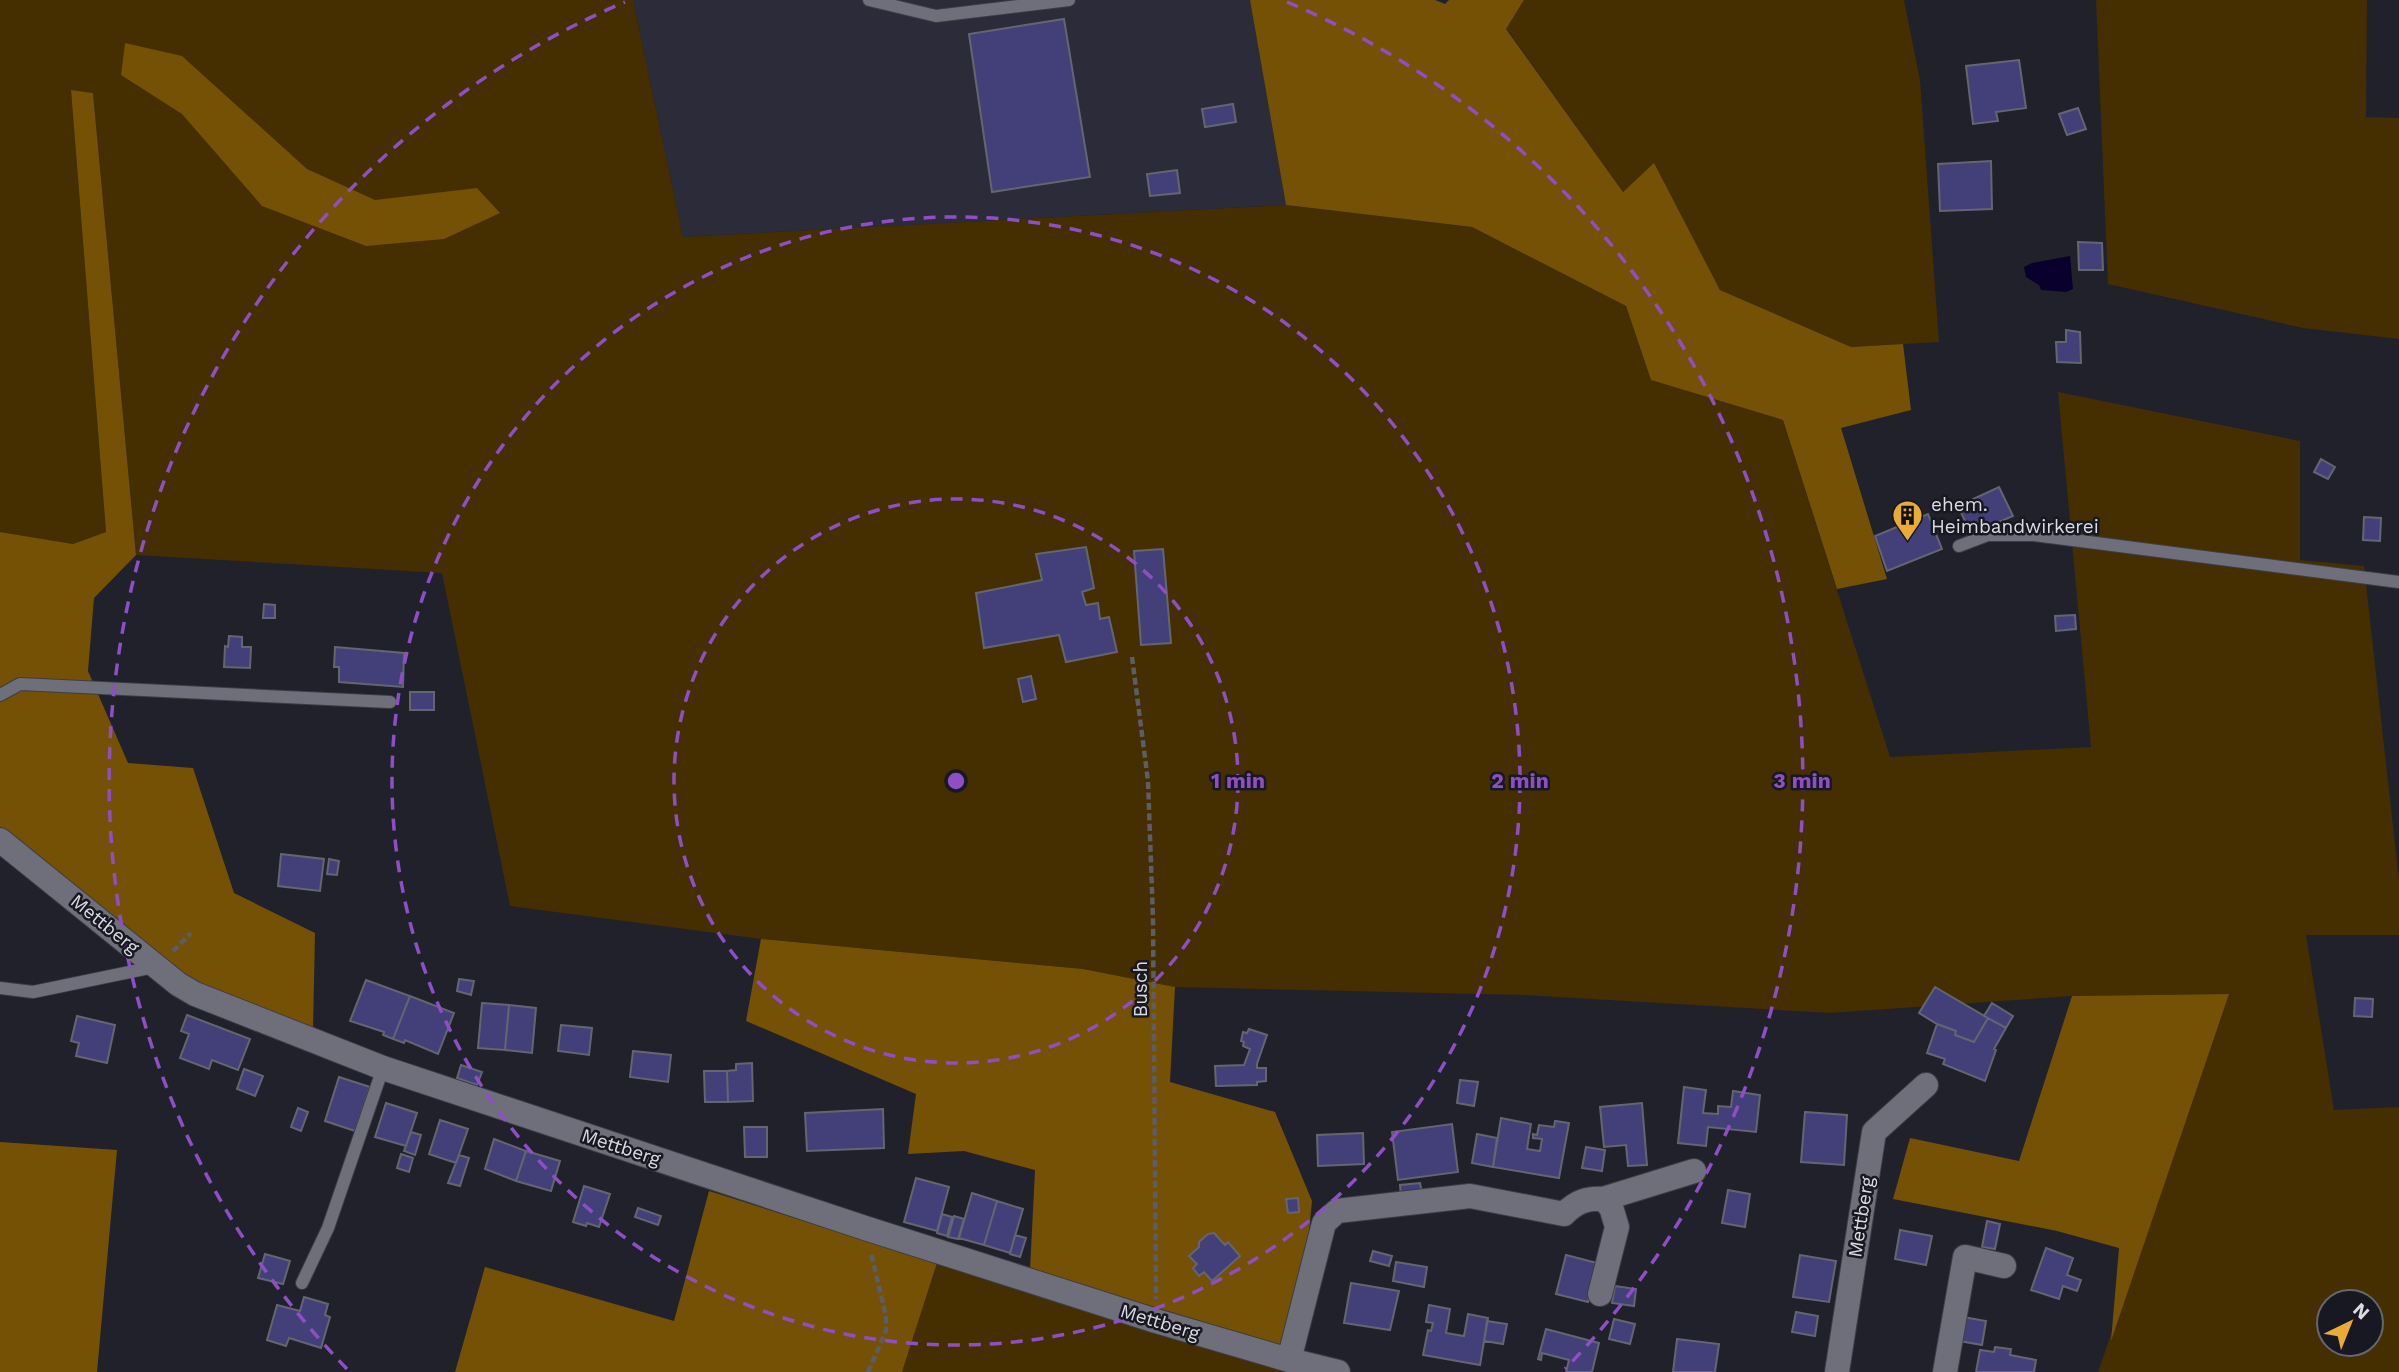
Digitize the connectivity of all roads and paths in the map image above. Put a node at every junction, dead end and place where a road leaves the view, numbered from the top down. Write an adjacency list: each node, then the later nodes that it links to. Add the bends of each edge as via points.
1 (869, 0): 2 (lane, via 936,16)
2 (1069, 0)
3 (1959, 546): 4 (lane, via 1988,535 2034,535)
4 (2399, 582)
5 (1132, 657): 19 (path, Busch, via 1147,781 1153,919)
6 (0, 695): 7 (lane, via 20,684)
7 (390, 702)
8 (0, 840): 9 (street, Mettberg)
9 (157, 966): 10 (lane, via 33,992); 11 (street, Mettberg, via 195,994)
10 (0, 988)
11 (383, 1068): 15 (street, Mettberg); 17 (lane, via 328,1228)
12 (1926, 1085): 23 (street, Mettberg, via 1874,1132)
13 (1694, 1171): 14 (street)
14 (1603, 1199): 18 (street, via 1611,1207 1617,1227); 20 (street, via 1588,1198 1563,1214 1470,1196 1337,1211 1324,1223)
15 (865, 1228): 19 (street, Mettberg); 21 (path, via 886,1316 886,1331)
16 (2004, 1266): 24 (street, via 1965,1257)
17 (302, 1283)
18 (1600, 1294)
19 (1156, 1321): 20 (street, Mettberg)
20 (1289, 1360): 22 (street, Mettberg)
21 (868, 1372)
22 (1338, 1372)
23 (1837, 1372)
24 (1945, 1372)

